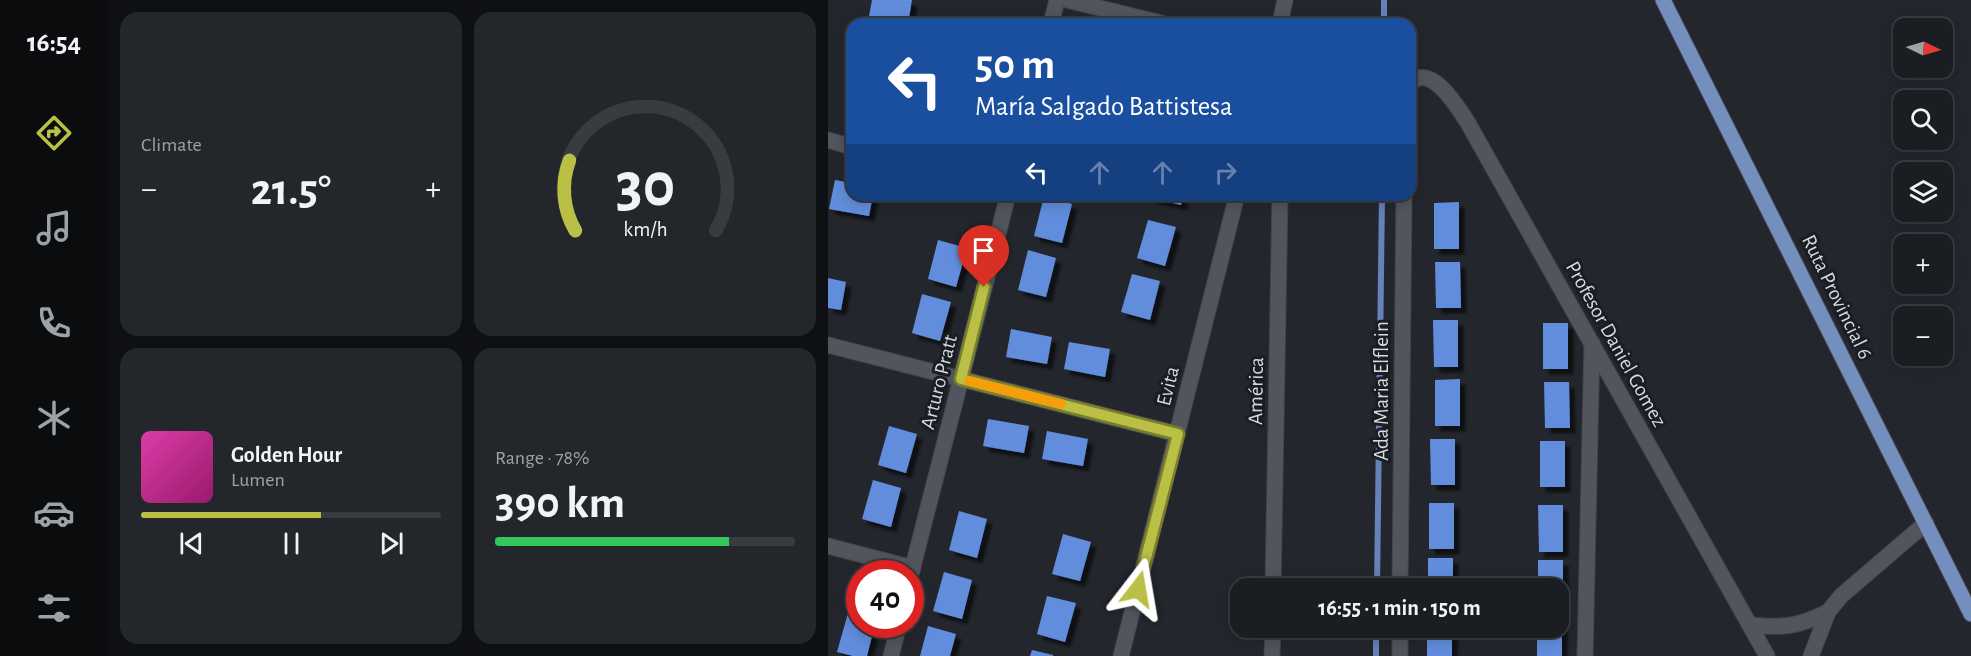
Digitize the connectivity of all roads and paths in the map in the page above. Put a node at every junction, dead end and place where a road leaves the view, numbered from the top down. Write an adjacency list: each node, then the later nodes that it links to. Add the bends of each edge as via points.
1 (1057, 0): 4 (street)
2 (1067, 0): 5 (street)
3 (1664, 0): 17 (main road, Ruta Provincial 6)
4 (1052, 18)
5 (1140, 18)
6 (1416, 79): 13 (street, Profesor Daniel Gomez, via 1426,78 1452,98)
7 (828, 140): 8 (street)
8 (846, 145)
9 (1006, 201): 15 (street, Arturo Pratt)
10 (1236, 201): 16 (street, Evita)
11 (1280, 201): 21 (street, América)
12 (1404, 201): 22 (street, Ada Maria Elflein)
13 (1592, 343): 25 (street, Profesor Daniel Gomez); 33 (street)
14 (828, 345): 15 (street)
15 (961, 379): 16 (street); 20 (street, Arturo Pratt)
16 (1178, 434): 30 (street, Evita)
17 (1926, 523): 23 (street, via 1841,596); 24 (main road, Ruta Provincial 6)
18 (828, 546): 19 (street)
19 (872, 560)
20 (915, 560)
21 (1274, 578)
22 (1400, 578)
23 (1828, 612): 25 (street, via 1803,624); 35 (street)
24 (1971, 614)
25 (1750, 625): 34 (street, Profesor Daniel Gomez)
26 (896, 638): 29 (street)
27 (1273, 638): 31 (street)
28 (1400, 638): 32 (street)
29 (891, 656)
30 (1120, 656)
31 (1272, 656)
32 (1400, 656)
33 (1585, 656)
34 (1767, 656)
35 (1811, 656)

